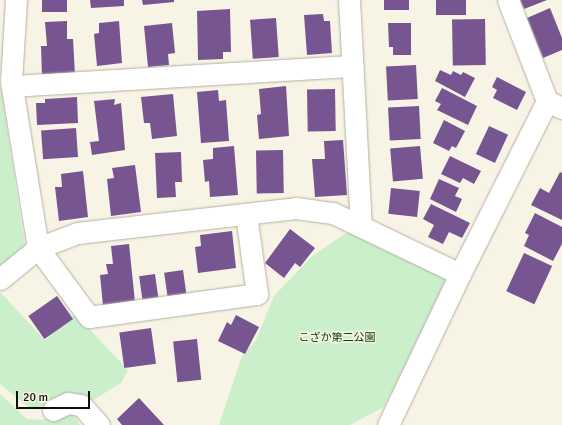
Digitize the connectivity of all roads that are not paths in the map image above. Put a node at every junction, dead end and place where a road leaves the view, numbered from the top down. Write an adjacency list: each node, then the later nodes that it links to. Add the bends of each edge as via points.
1 (16, 0): 5 (street)
2 (349, 0): 4 (street)
3 (508, 0): 6 (street)
4 (352, 66): 5 (street); 8 (street)
5 (12, 86): 9 (street)
6 (555, 104): 10 (street)
7 (246, 214): 8 (street, via 296,208 333,214); 9 (street, via 77,232); 9 (street, via 257,294 89,317)
8 (361, 226): 10 (street)
9 (38, 248): 11 (street)
10 (460, 274): 14 (street)
11 (0, 279)
12 (53, 410): 13 (street, via 68,403 81,405)
13 (99, 425)
14 (388, 425)

